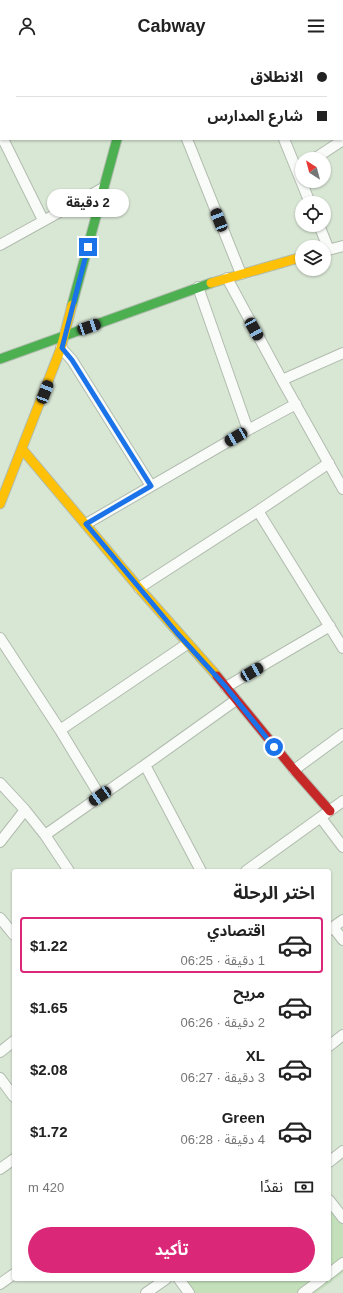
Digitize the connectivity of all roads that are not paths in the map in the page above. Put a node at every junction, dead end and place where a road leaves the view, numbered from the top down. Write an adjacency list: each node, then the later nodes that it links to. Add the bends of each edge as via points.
1 (3, 140): 9 (street)
2 (116, 140): 8 (street)
3 (187, 140): 14 (street)
4 (285, 140): 7 (street)
5 (343, 140): 6 (street)
6 (325, 152)
7 (295, 159)
8 (103, 188): 9 (street); 17 (street)
9 (43, 220): 10 (street)
10 (0, 245)
11 (343, 246): 12 (street)
12 (331, 250)
13 (295, 259): 14 (street)
14 (241, 274): 15 (street)
15 (227, 278): 16 (street); 21 (street)
16 (198, 287): 17 (street); 23 (street)
17 (65, 335): 18 (street); 20 (street)
18 (62, 348): 24 (street); 26 (street)
19 (343, 353): 21 (street)
20 (0, 359)
21 (282, 380): 22 (street)
22 (296, 404): 23 (street); 25 (street)
23 (248, 430): 26 (street)
24 (22, 450): 28 (street); 30 (street)
25 (328, 463): 27 (street); 29 (street)
26 (151, 486): 30 (street)
27 (342, 486)
28 (0, 504)
29 (258, 511): 31 (street); 32 (street)
30 (86, 524): 31 (street)
31 (139, 588): 34 (street)
32 (330, 626): 35 (street); 36 (street)
33 (0, 638): 38 (street)
34 (187, 644): 36 (street); 38 (street)
35 (343, 648)
36 (226, 687): 37 (street)
37 (236, 700): 40 (street); 41 (street)
38 (60, 730): 43 (street)
39 (343, 734): 41 (street)
40 (145, 765): 43 (street); 52 (street)
41 (294, 770): 46 (street)
42 (0, 783): 45 (street)
43 (100, 796): 48 (street)
44 (343, 801): 46 (street)
45 (25, 810): 48 (street); 49 (street)
46 (330, 811): 47 (street)
47 (321, 818): 50 (street); 53 (street)
48 (45, 835): 51 (street)
49 (0, 842)
50 (343, 847)
51 (68, 869)
52 (200, 869)
53 (249, 869)
54 (0, 918): 57 (street)
55 (343, 920): 56 (street)
56 (331, 929): 58 (street)
57 (12, 933)
58 (343, 940)
59 (343, 1035): 61 (street)
60 (12, 1043): 62 (street)
61 (331, 1044)
62 (0, 1052)
63 (0, 1078): 64 (street)
64 (12, 1094)
65 (343, 1151): 67 (street)
66 (12, 1160): 68 (street)
67 (331, 1160)
68 (0, 1169)
69 (331, 1203): 70 (street)
70 (343, 1218)
71 (343, 1263): 72 (street)
72 (331, 1272)
73 (12, 1275): 77 (street)
74 (163, 1281): 78 (street)
75 (180, 1281): 79 (street)
76 (319, 1281): 80 (street)
77 (0, 1284)
78 (146, 1293)
79 (189, 1293)
80 (302, 1293)

